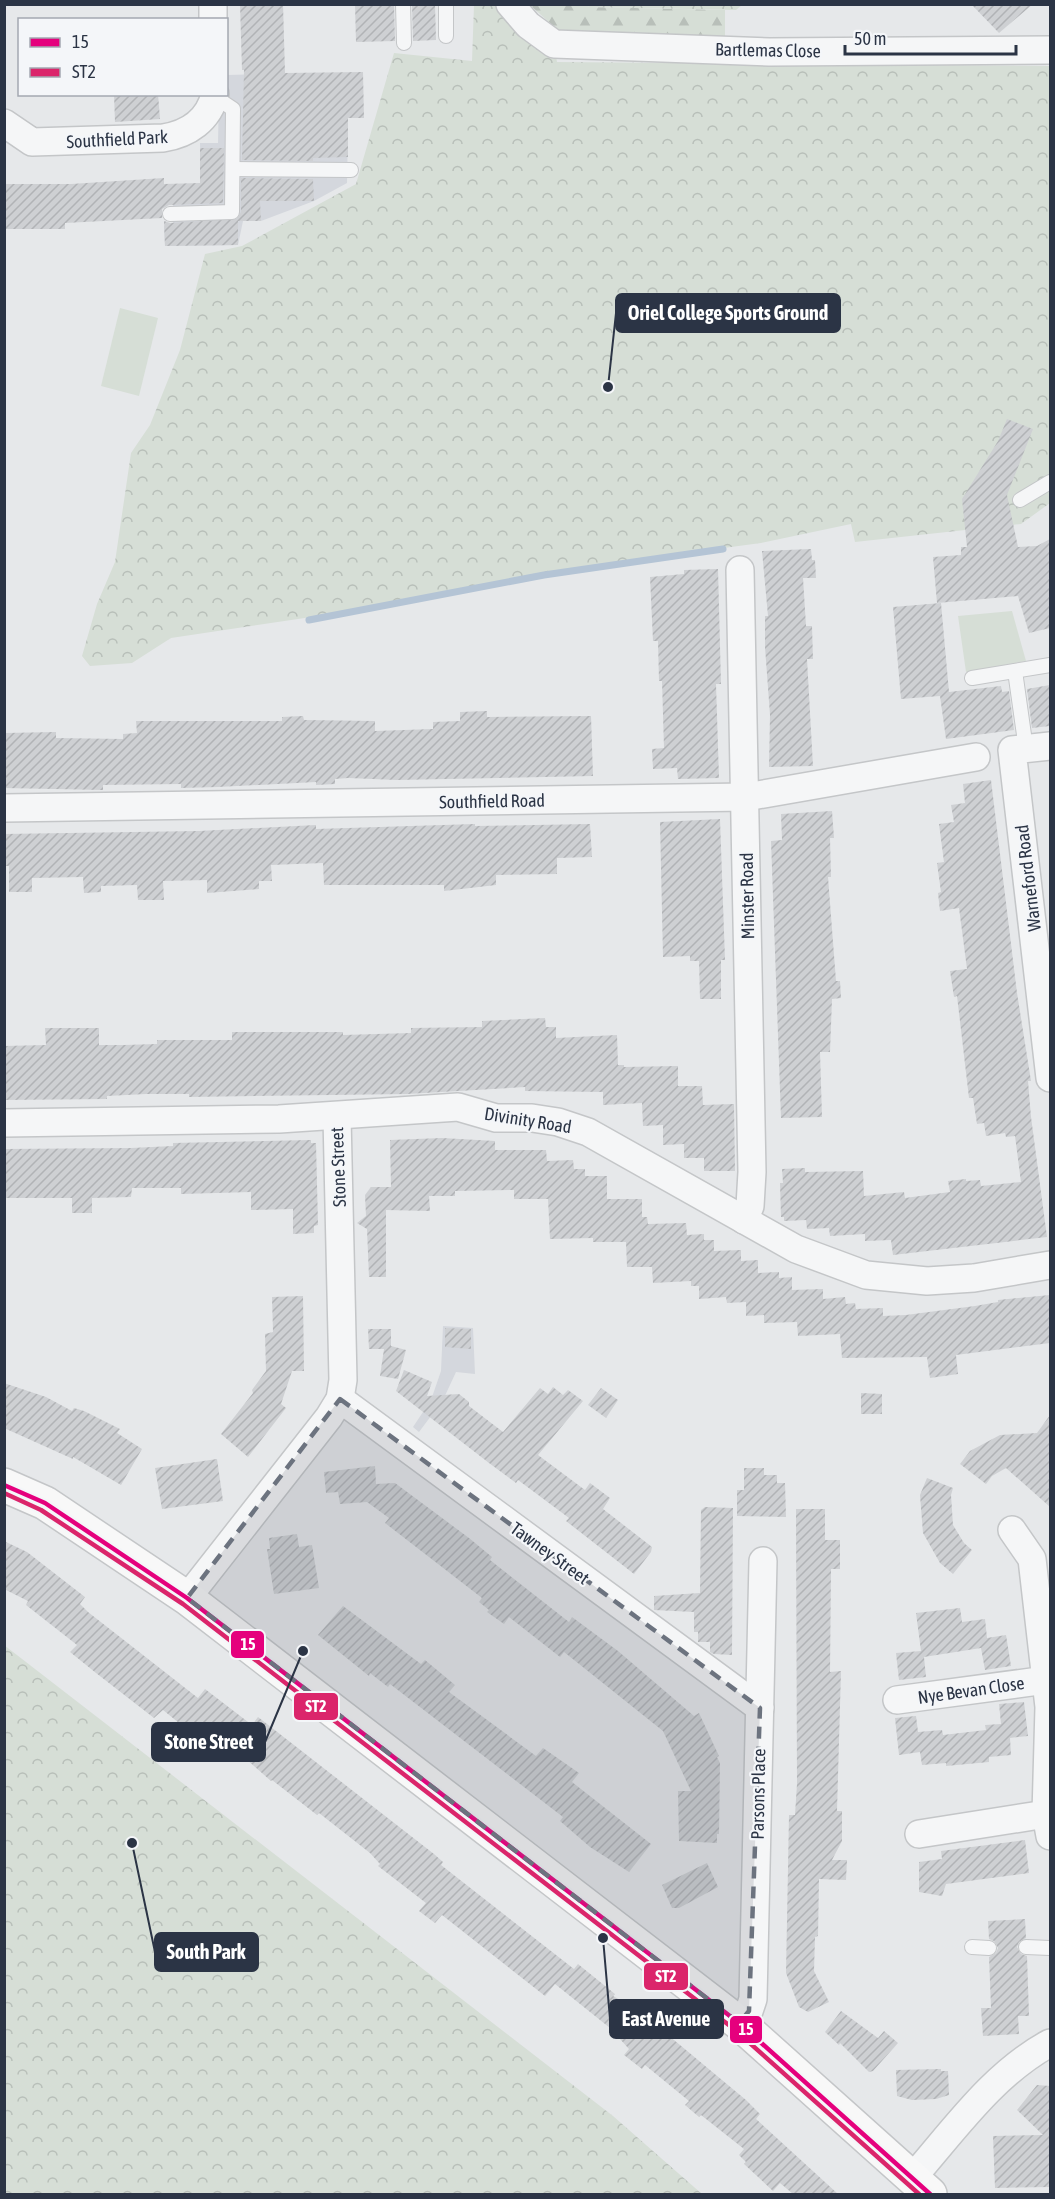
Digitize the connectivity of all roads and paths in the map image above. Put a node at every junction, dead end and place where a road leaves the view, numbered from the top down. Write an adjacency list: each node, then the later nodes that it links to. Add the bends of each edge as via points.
1 (403, 4): 5 (lane)
2 (446, 4): 4 (lane)
3 (510, 4): 6 (street, Bartlemas Close, via 528,25 554,44 769,52)
4 (446, 36)
5 (404, 43)
6 (1050, 50)
7 (215, 96): 8 (street, Southfield Park, via 206,118 178,135 163,138 32,142); 9 (lane, via 233,109)
8 (4, 123)
9 (233, 169): 10 (lane); 11 (lane, via 232,212)
10 (351, 170)
11 (170, 214)
12 (1050, 482): 13 (lane)
13 (1020, 500)
14 (740, 570): 20 (street, Minster Road)
15 (1050, 665): 16 (lane)
16 (1015, 671): 17 (lane); 18 (lane)
17 (972, 678)
18 (1030, 749): 22 (street, Warneford Road)
19 (976, 757): 20 (street, Southfield Road)
20 (746, 797): 21 (street, Southfield Road); 26 (street, Minster Road, via 752,1172 750,1206)
21 (4, 808)
22 (1046, 1006): 23 (street, Warneford Road)
23 (1050, 1078)
24 (337, 1117): 25 (street, Divinity Road); 26 (street, Divinity Road, via 458,1107 496,1118 558,1122 588,1132); 28 (street, Stone Street, via 343,1380)
25 (4, 1123)
26 (744, 1220): 27 (street, Divinity Road, via 796,1249 866,1275 927,1281 974,1278)
27 (1050, 1265)
28 (340, 1399): 32 (street, Stone Street); 35 (street, Tawney Street)
29 (4, 1485): 32 (street, via 45,1503)
30 (1012, 1530): 33 (street, Nye Bevan Close, via 1032,1559)
31 (764, 1561): 35 (street, Parsons Place)
32 (187, 1598): 42 (street)
33 (1046, 1680): 34 (street, Nye Bevan Close); 36 (street, Nye Bevan Close)
34 (897, 1700)
35 (760, 1708): 42 (street, Parsons Place, via 753,1999)
36 (1048, 1825): 37 (street, Nye Bevan Close)
37 (919, 1834)
38 (972, 1947): 40 (lane)
39 (1026, 1947): 41 (lane)
40 (989, 1948)
41 (1050, 1948)
42 (739, 2023): 44 (street)
43 (1050, 2043): 44 (street, via 1024,2058 959,2120)
44 (922, 2186)

